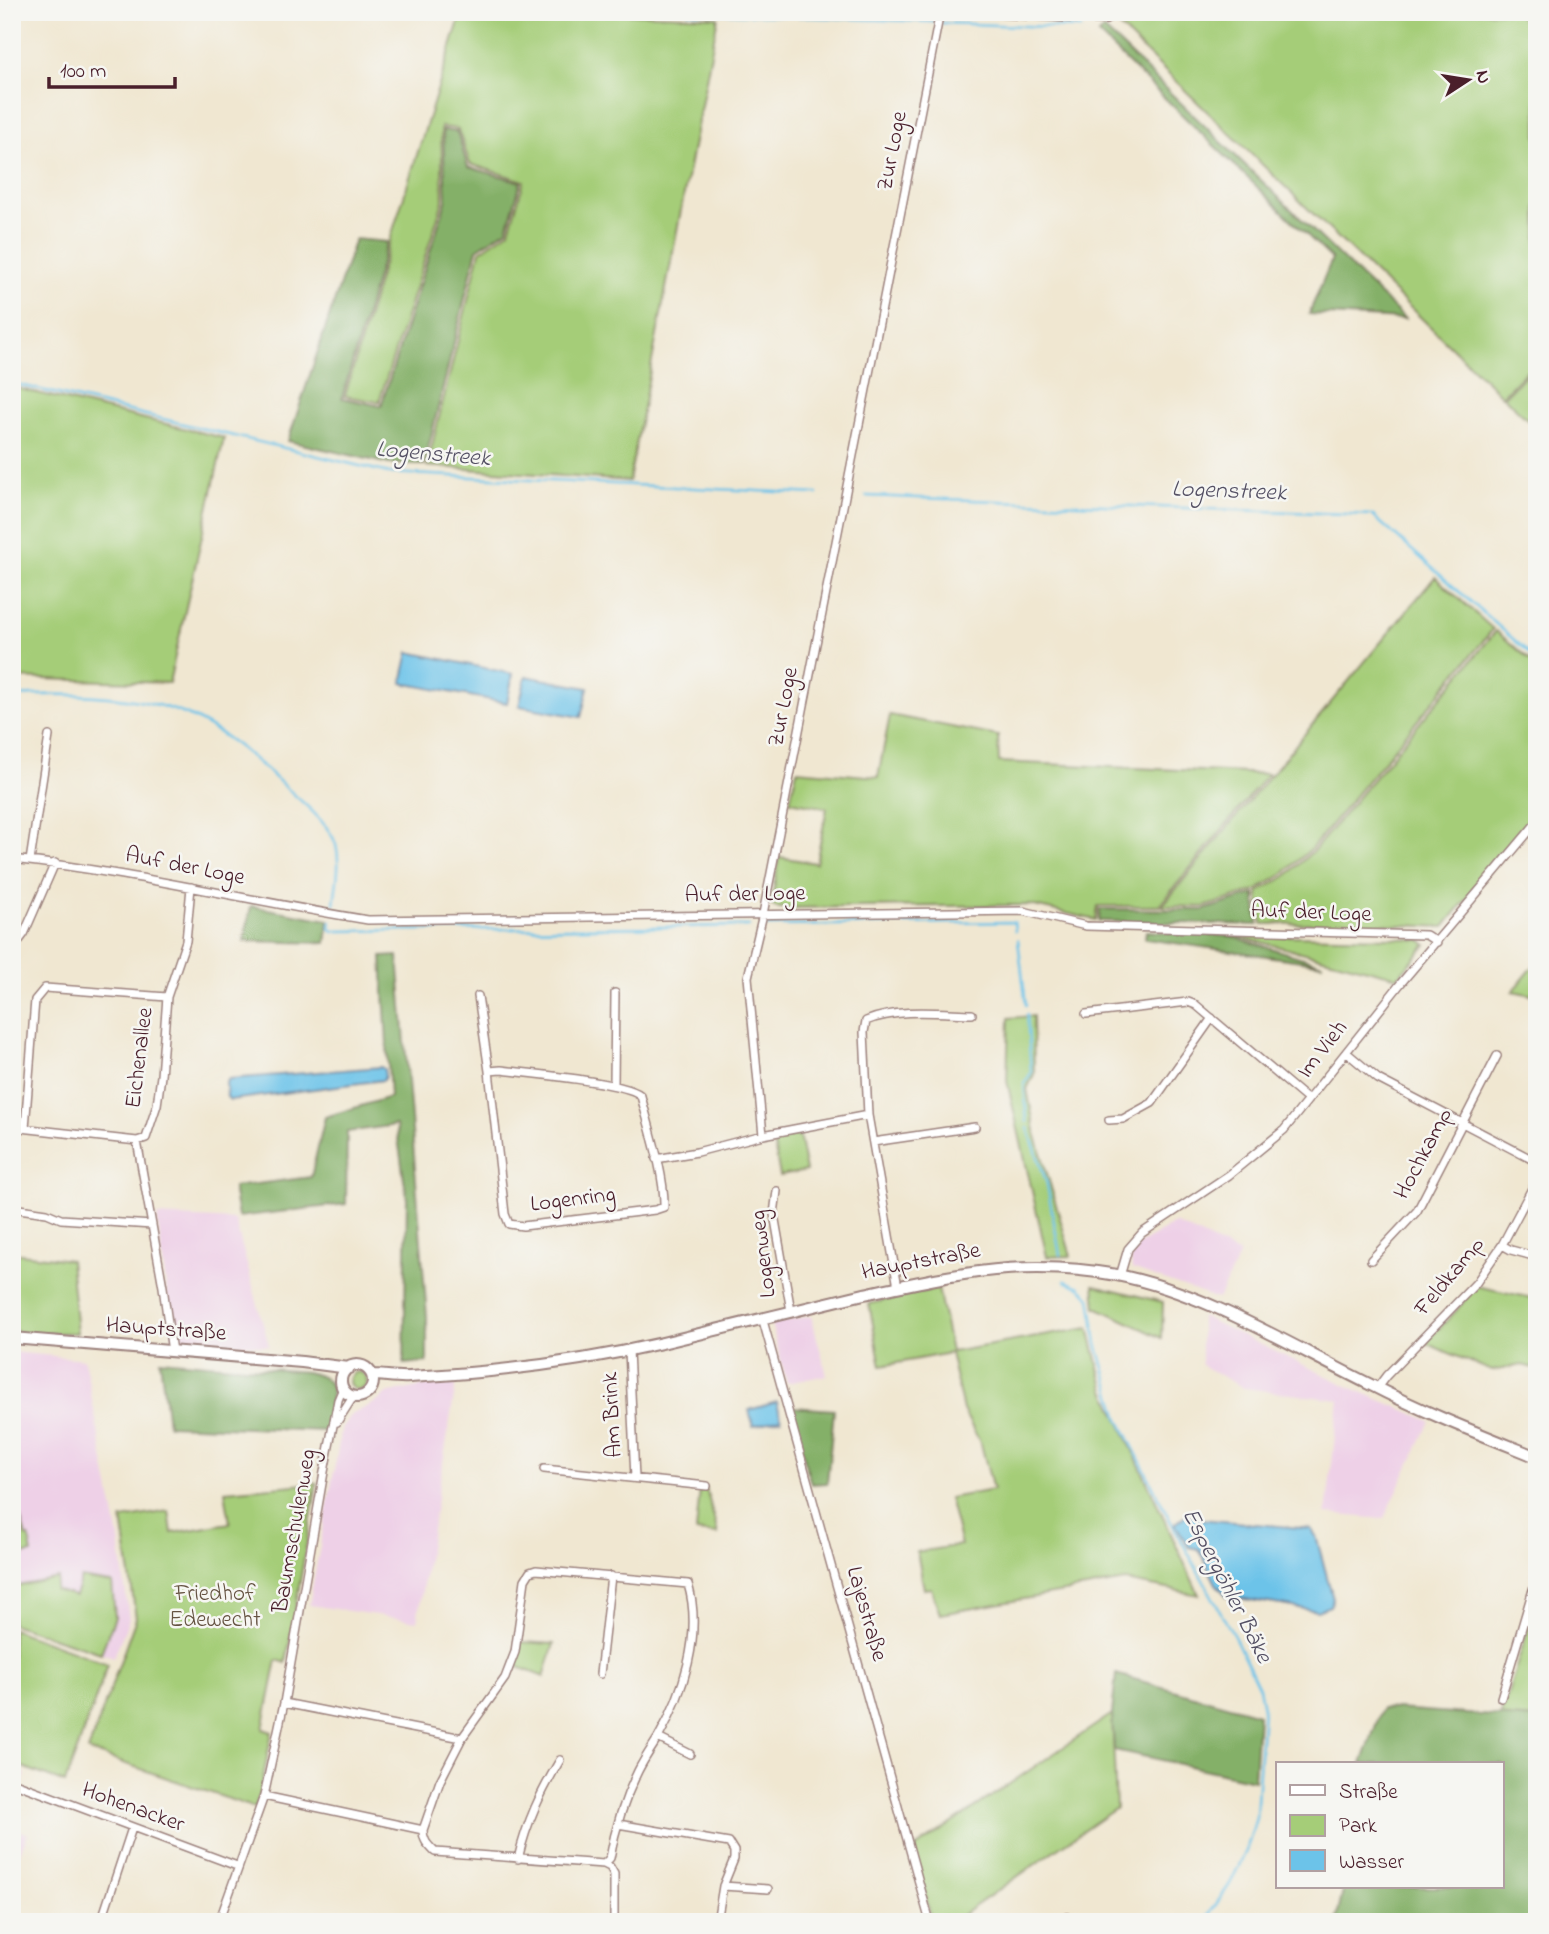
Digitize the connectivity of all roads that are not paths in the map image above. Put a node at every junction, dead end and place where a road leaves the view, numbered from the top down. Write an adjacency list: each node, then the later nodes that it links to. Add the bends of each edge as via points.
1 (940, 12): 10 (street, Zur Loge)
2 (964, 12): 3 (street)
3 (1106, 20)
4 (49, 736): 7 (street)
5 (1537, 822): 11 (street, Im Vieh)
6 (12, 859): 7 (street, Auf der Loge)
7 (30, 860): 8 (street, Auf der Loge)
8 (55, 863): 9 (street, Auf der Loge); 12 (street, via 24,934)
9 (191, 887): 10 (street, Auf der Loge, via 368,920); 15 (street, Eichenallee, via 186,942)
10 (763, 914): 11 (street, Auf der Loge, via 1023,911 1086,926 1426,935); 30 (street, Zur Loge, via 748,977)
11 (1437, 942): 19 (street, Im Vieh)
12 (12, 945)
13 (615, 993): 22 (street)
14 (478, 996): 21 (street, Logenring)
15 (167, 997): 29 (street, via 41,991 35,1000); 31 (street, Eichenallee, via 157,1105 146,1138)
16 (972, 1014): 24 (street, via 890,1015 866,1021)
17 (1086, 1014): 18 (street, via 1188,1002)
18 (1212, 1018): 23 (street); 25 (street, via 1153,1103 1123,1119)
19 (1346, 1052): 23 (street, Im Vieh); 26 (street, via 1378,1079)
20 (1497, 1056): 26 (street, Hochkamp)
21 (489, 1071): 22 (street, Logenring); 33 (street, Logenring, via 509,1224 523,1226 664,1207)
22 (614, 1085): 33 (street, Logenring, via 641,1096)
23 (1308, 1100): 42 (street, Im Vieh, via 1258,1153 1142,1233 1128,1249)
24 (867, 1115): 30 (street); 32 (street)
25 (1109, 1120)
26 (1461, 1124): 34 (street); 41 (street, Hochkamp, via 1417,1211)
27 (12, 1127): 29 (street)
28 (975, 1127): 32 (street)
29 (25, 1128): 31 (street)
30 (763, 1135): 33 (street)
31 (137, 1141): 38 (street, Eichenallee)
32 (873, 1142): 43 (street)
33 (656, 1159)
34 (1537, 1162)
35 (1537, 1179): 39 (street, Feldkamp)
36 (777, 1192): 44 (street, Logenweg, via 774,1214)
37 (12, 1208): 38 (street, via 61,1219)
38 (152, 1225): 48 (street, Eichenallee)
39 (1502, 1245): 40 (street); 53 (street, Feldkamp, via 1476,1283)
40 (1537, 1257)
41 (1371, 1260)
42 (1120, 1276): 43 (main road, Hauptstraße, via 1058,1267 1009,1268); 53 (main road, Hauptstraße, via 1204,1303)
43 (898, 1287): 44 (main road, Hauptstraße)
44 (791, 1311): 45 (main road, Hauptstraße)
45 (762, 1317): 47 (main road, Hauptstraße); 83 (street, Lajestraße)
46 (12, 1338): 48 (main road, Hauptstraße)
47 (629, 1350): 51 (main road, Hauptstraße, via 527,1367); 58 (street, Am Brink)
48 (172, 1352): 49 (main road, Hauptstraße)
49 (317, 1364): 50 (main road, Hauptstraße); 52 (main road, Hauptstraße)
50 (349, 1368): 51 (main road, via 361,1366); 52 (main road)
51 (372, 1380): 54 (main road, via 363,1396)
52 (343, 1383): 54 (main road); 55 (street, Baumschulenweg)
53 (1377, 1388): 56 (main road, Hauptstraße)
54 (353, 1397): 55 (street, Baumschulenweg)
55 (332, 1430): 64 (street, Baumschulenweg)
56 (1537, 1457)
57 (544, 1469): 58 (street, Am Brink)
58 (635, 1478): 59 (street, Am Brink)
59 (707, 1486)
60 (611, 1576): 62 (street); 65 (street, via 530,1572 505,1678); 66 (street, via 688,1584 693,1626 686,1672)
61 (1537, 1577): 63 (street)
62 (600, 1674)
63 (1501, 1698)
64 (284, 1703): 65 (street); 70 (street, Baumschulenweg)
65 (463, 1738): 73 (street, via 440,1781)
66 (658, 1738): 67 (street); 71 (street, via 637,1773)
67 (690, 1754)
68 (560, 1760): 74 (street, via 536,1800)
69 (13, 1784): 72 (street, Hohenacker)
70 (264, 1796): 73 (street); 76 (street, Baumschulenweg)
71 (618, 1824): 75 (street, via 610,1858); 77 (street, via 729,1843 734,1859)
72 (132, 1828): 76 (street, Hohenacker); 79 (street)
73 (423, 1830): 74 (street, via 423,1838 435,1852)
74 (518, 1859): 75 (street)
75 (604, 1864): 81 (street, via 614,1874)
76 (237, 1866): 80 (street, Baumschulenweg)
77 (723, 1886): 78 (street); 82 (street)
78 (768, 1889)
79 (100, 1922)
80 (219, 1922)
81 (614, 1922)
82 (717, 1922)
83 (930, 1922)

